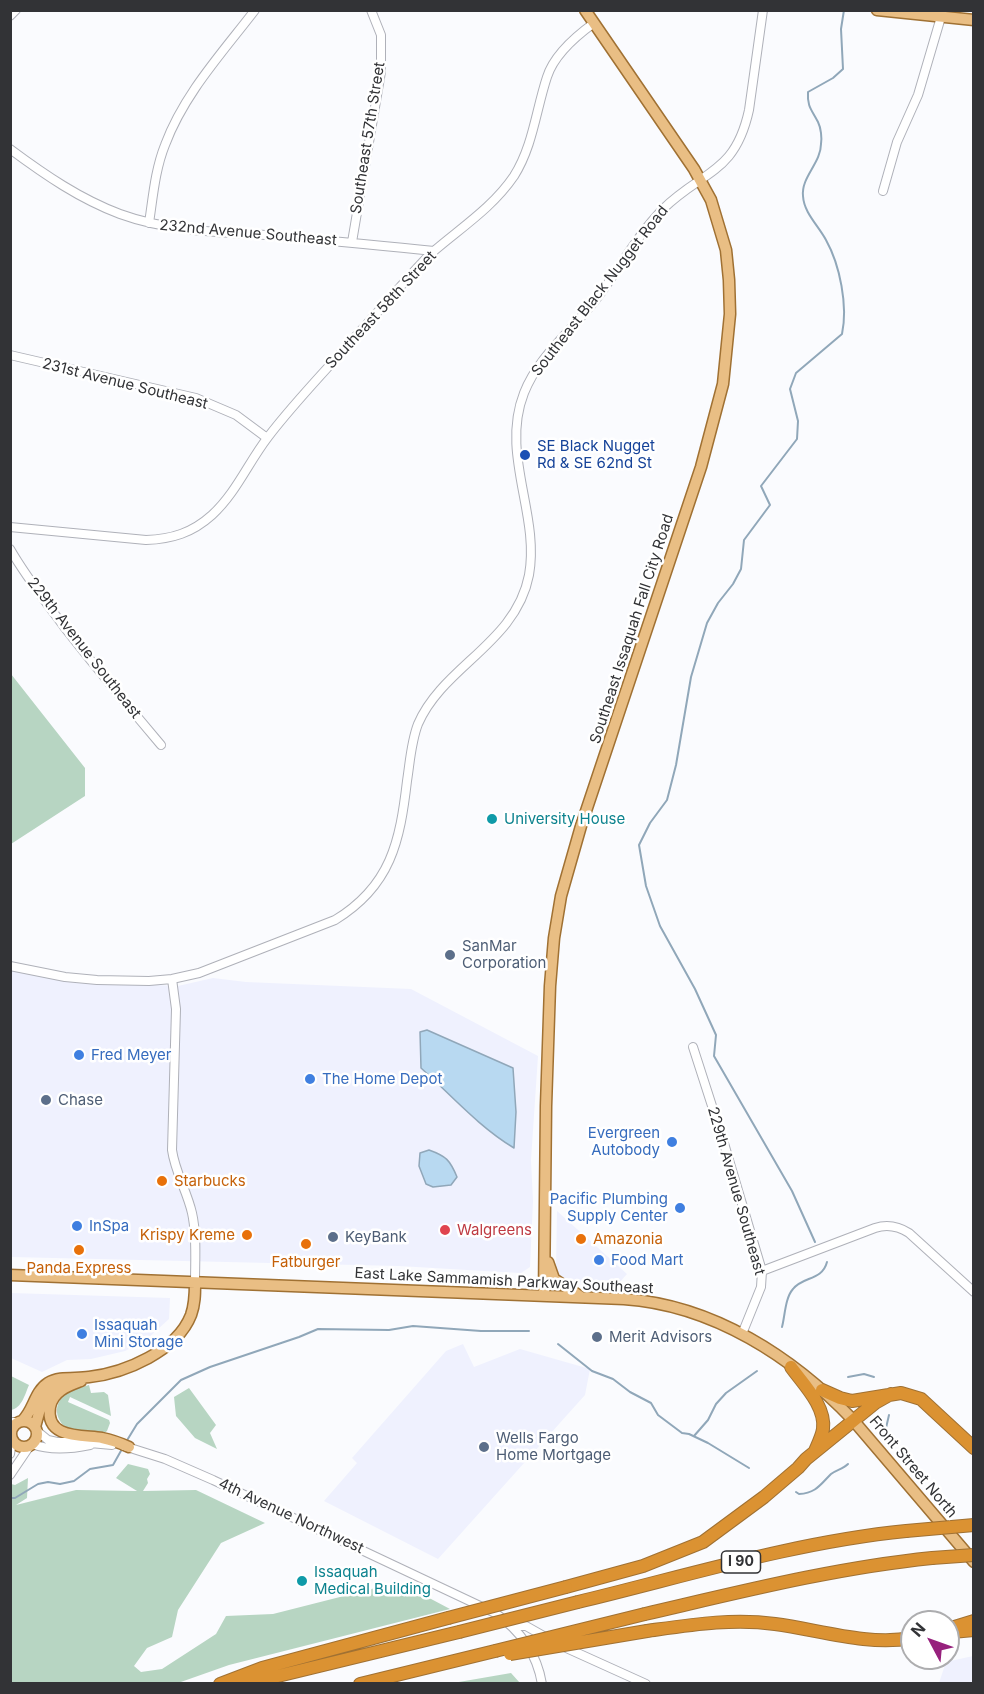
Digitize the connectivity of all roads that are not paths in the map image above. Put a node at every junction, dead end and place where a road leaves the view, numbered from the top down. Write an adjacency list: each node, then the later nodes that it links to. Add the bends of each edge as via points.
1 (16, 10): 7 (street)
2 (255, 10): 14 (street, via 179,112 159,163)
3 (371, 10): 15 (street, Southeast 57th Street, via 381,35 381,72)
4 (585, 10): 10 (main road, Southeast Issaquah Fall City Road)
5 (764, 10): 12 (street, Southeast Black Nugget Road, via 741,139 729,158)
6 (877, 10): 8 (main road)
7 (10, 16)
8 (941, 17): 9 (main road); 13 (street)
9 (974, 20)
10 (594, 23): 12 (main road, Southeast Issaquah Fall City Road); 16 (street, Southeast 58th Street, via 566,47 547,75 530,141 507,186 484,211)
11 (10, 149): 14 (street, 232nd Avenue Southeast, via 85,199)
12 (701, 180): 23 (street, Southeast Black Nugget Road, via 655,218 529,382 519,408 515,442 530,540 525,589 504,628 444,688 421,719 411,748 396,847 372,888 334,920 199,973); 25 (main road, Southeast Issaquah Fall City Road, via 726,250 730,314 723,384 701,467 561,896 554,938 547,1056)
13 (883, 191)
14 (149, 223): 15 (street, 232nd Avenue Southeast)
15 (352, 242): 16 (street, 232nd Avenue Southeast)
16 (434, 251): 18 (street, Southeast 58th Street)
17 (10, 355): 18 (street, 231st Avenue Southeast, via 196,398 236,415)
18 (267, 438): 19 (street, Southeast 58th Street, via 229,497 211,516 175,537 146,540)
19 (10, 528)
20 (10, 549): 21 (street, 229th Avenue Southeast, via 44,600)
21 (161, 745)
22 (10, 966): 23 (street, Southeast Black Nugget Road, via 80,978)
23 (172, 979): 28 (street, via 176,1009 172,1150 192,1211)
24 (693, 1047): 26 (street, 229th Avenue Southeast)
25 (545, 1244): 30 (main road, Southeast Issaquah Fall City Road); 31 (main road, via 554,1279)
26 (762, 1271): 29 (street, via 888,1226 909,1233); 32 (street, 229th Avenue Southeast, via 761,1287)
27 (10, 1275): 28 (main road, East Lake Sammamish Parkway Southeast)
28 (195, 1283): 30 (main road, East Lake Sammamish Parkway Southeast); 34 (main road, via 191,1315 180,1333 137,1364)
29 (974, 1292)
30 (544, 1296): 31 (main road, East Lake Sammamish Parkway Southeast)
31 (582, 1298): 32 (main road, East Lake Sammamish Parkway Southeast, via 664,1305 713,1320)
32 (742, 1334): 33 (main road, East Lake Sammamish Parkway Southeast)
33 (791, 1367): 36 (main road, East Lake Sammamish Parkway Southeast); 48 (highway, via 816,1402 822,1418 823,1430)
34 (90, 1377): 35 (main road); 43 (main road, via 56,1395 50,1408 52,1420 66,1434)
35 (64, 1379): 39 (main road, via 42,1388); 40 (main road, via 42,1402)
36 (822, 1390): 37 (highway, via 852,1401); 38 (main road, East Lake Sammamish Parkway Southeast)
37 (891, 1394): 38 (highway); 46 (highway, via 921,1399)
38 (854, 1420): 48 (highway); 52 (main road, Front Street North)
39 (17, 1422): 40 (main road, via 30,1422); 41 (main road)
40 (36, 1429): 42 (street, via 48,1440 57,1442); 44 (main road, via 37,1438)
41 (11, 1439): 44 (main road, via 18,1446); 47 (street)
42 (100, 1443): 43 (street); 44 (street, via 66,1449)
43 (113, 1443): 45 (main road)
44 (31, 1446): 49 (street)
45 (133, 1448): 53 (street, 4th Avenue Northwest, via 194,1472 477,1603)
46 (974, 1448)
47 (10, 1454)
48 (811, 1455): 56 (highway, bridge, via 733,1521 703,1542 675,1553 635,1568 262,1668)
49 (12, 1473)
50 (974, 1525): 57 (highway, I 90, bridge, via 802,1547)
51 (974, 1556): 55 (highway, I 90, bridge, via 880,1564 810,1576)
52 (974, 1562)
53 (512, 1626): 59 (street, 4th Avenue Northwest, via 528,1645); 60 (street, via 526,1626)
54 (900, 1639): 55 (highway, bridge, via 878,1640 756,1622 702,1623)
55 (497, 1653): 58 (highway)
56 (220, 1683)
57 (245, 1683)
58 (360, 1683)
59 (542, 1683)
60 (646, 1683)

